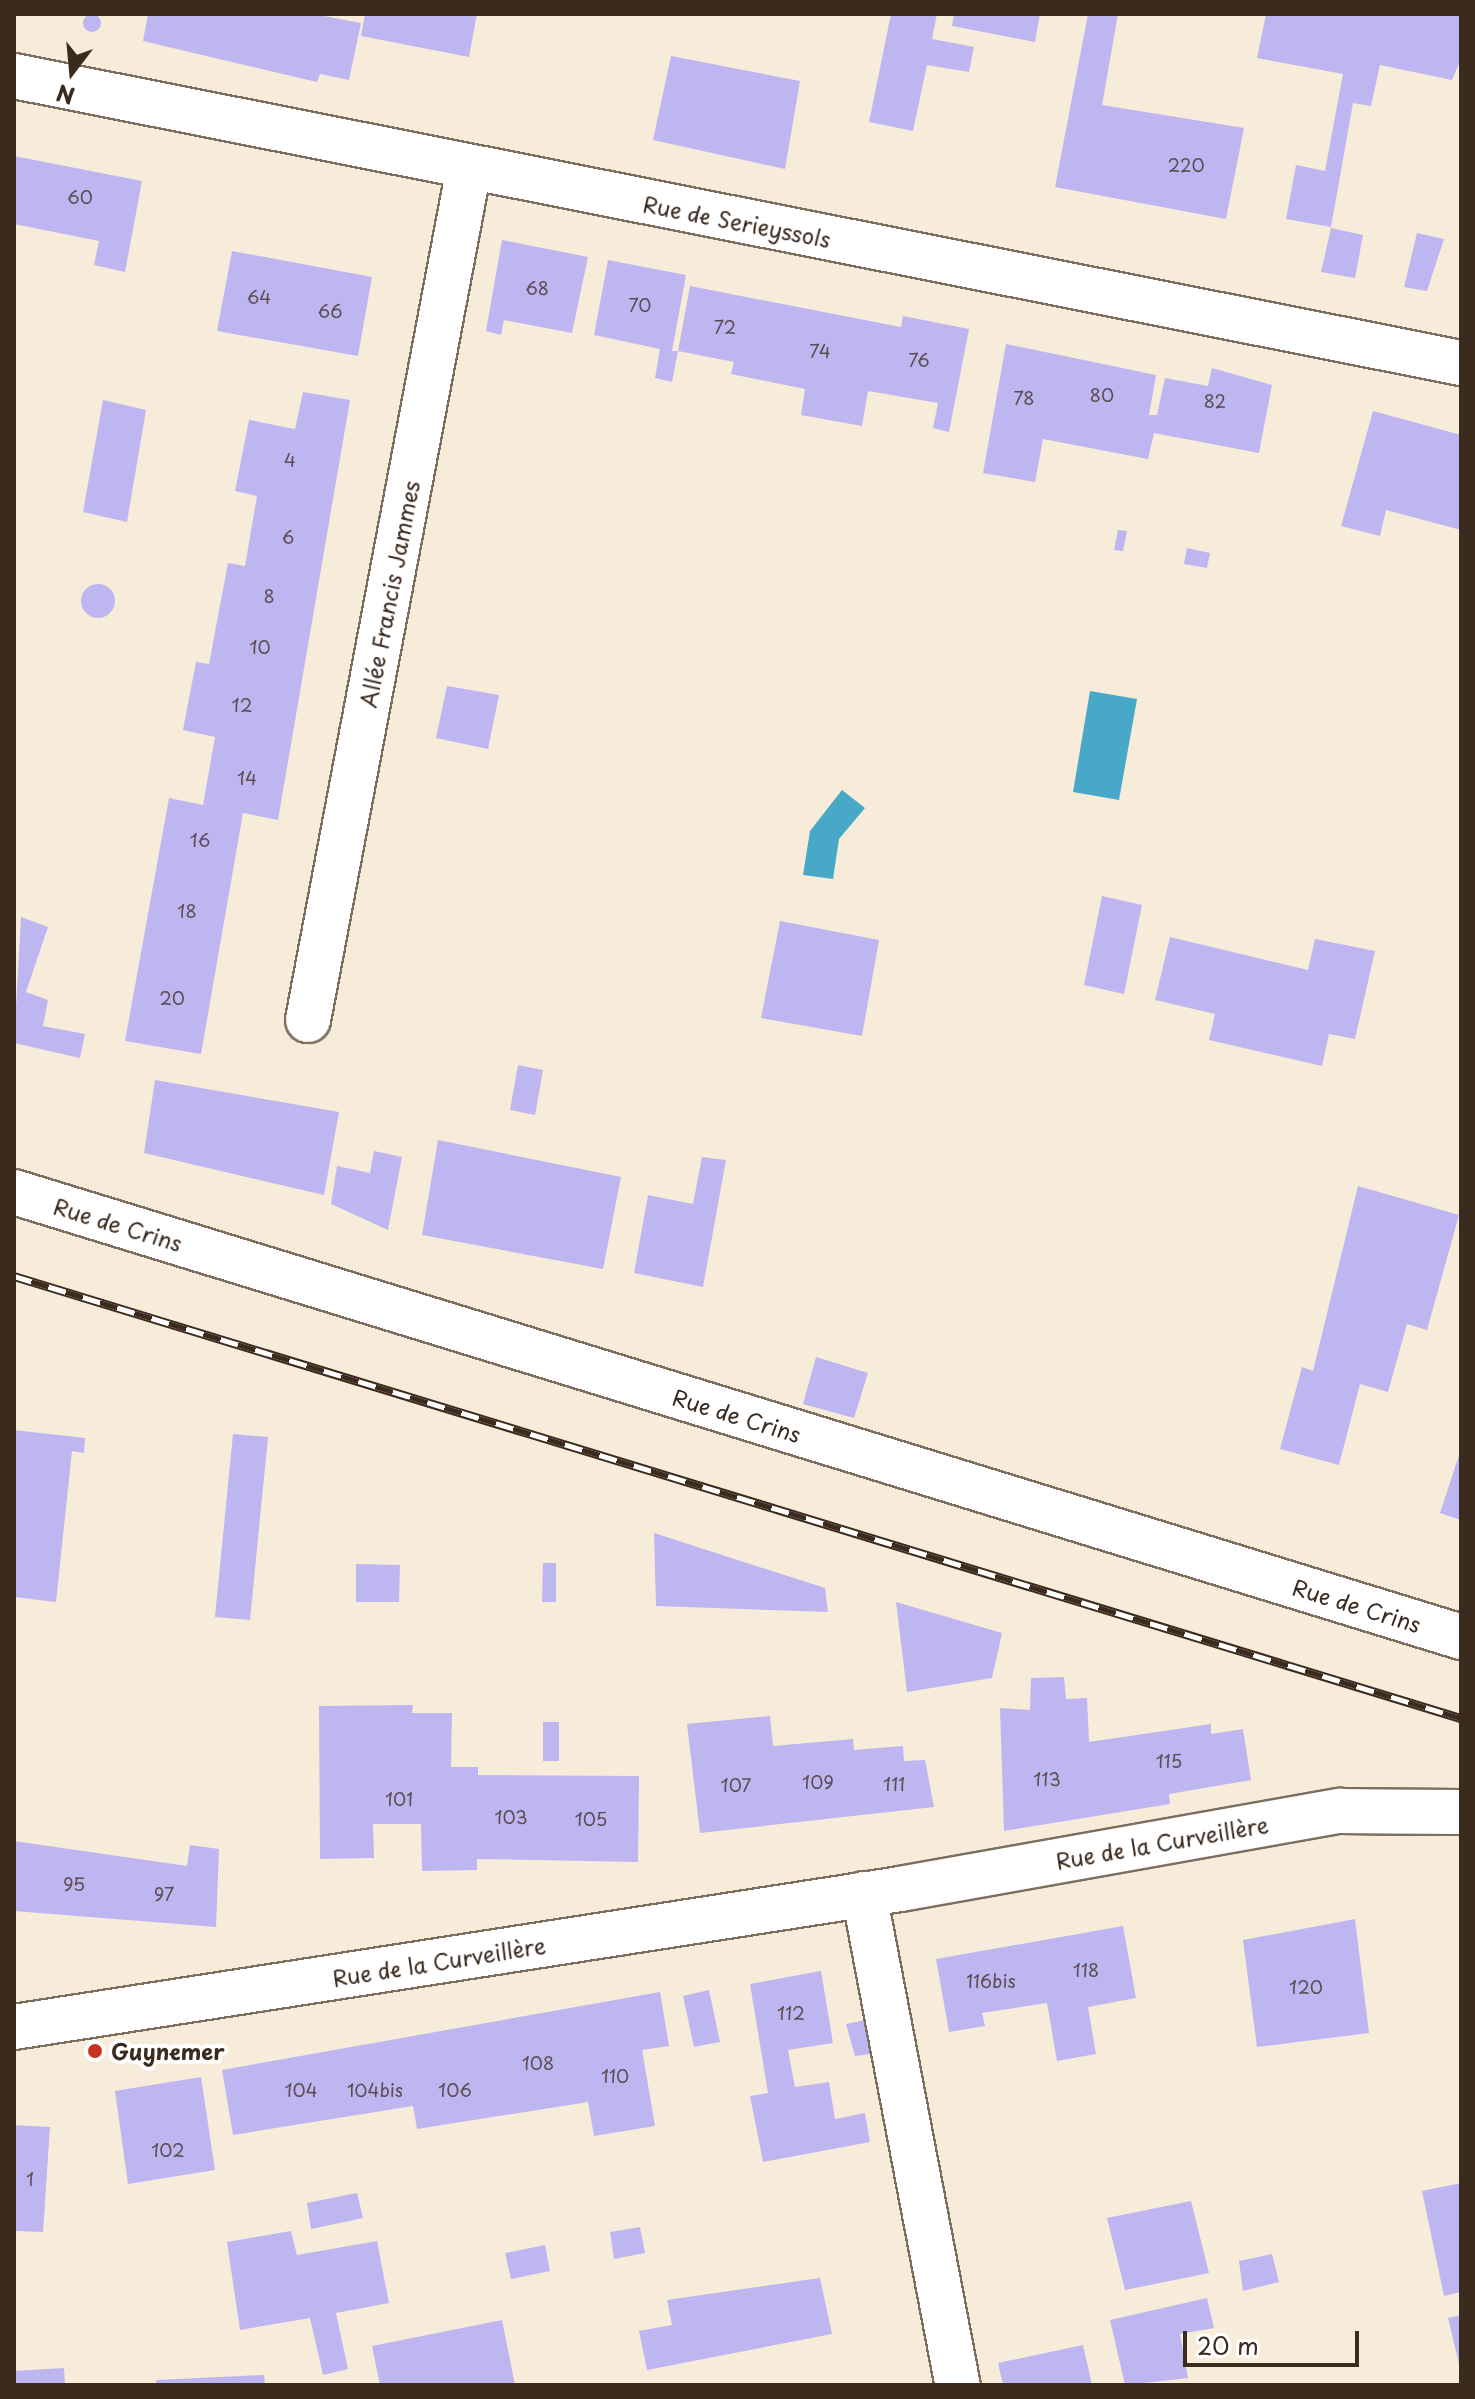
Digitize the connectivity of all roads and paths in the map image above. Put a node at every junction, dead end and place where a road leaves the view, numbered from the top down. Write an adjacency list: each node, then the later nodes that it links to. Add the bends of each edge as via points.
1 (14, 76): 2 (street, Rue de Serieyssols)
2 (469, 168): 3 (street, Rue de Serieyssols); 4 (street, Allée Francis Jammes)
3 (1461, 363)
4 (308, 1020)
5 (14, 1192): 6 (street, Rue de Crins)
6 (1461, 1637)
7 (1461, 1812): 8 (street, Rue de la Curveillère, via 1340,1811)
8 (864, 1894): 9 (street, Rue de la Curveillère); 10 (street)
9 (14, 2027)
10 (958, 2385)

